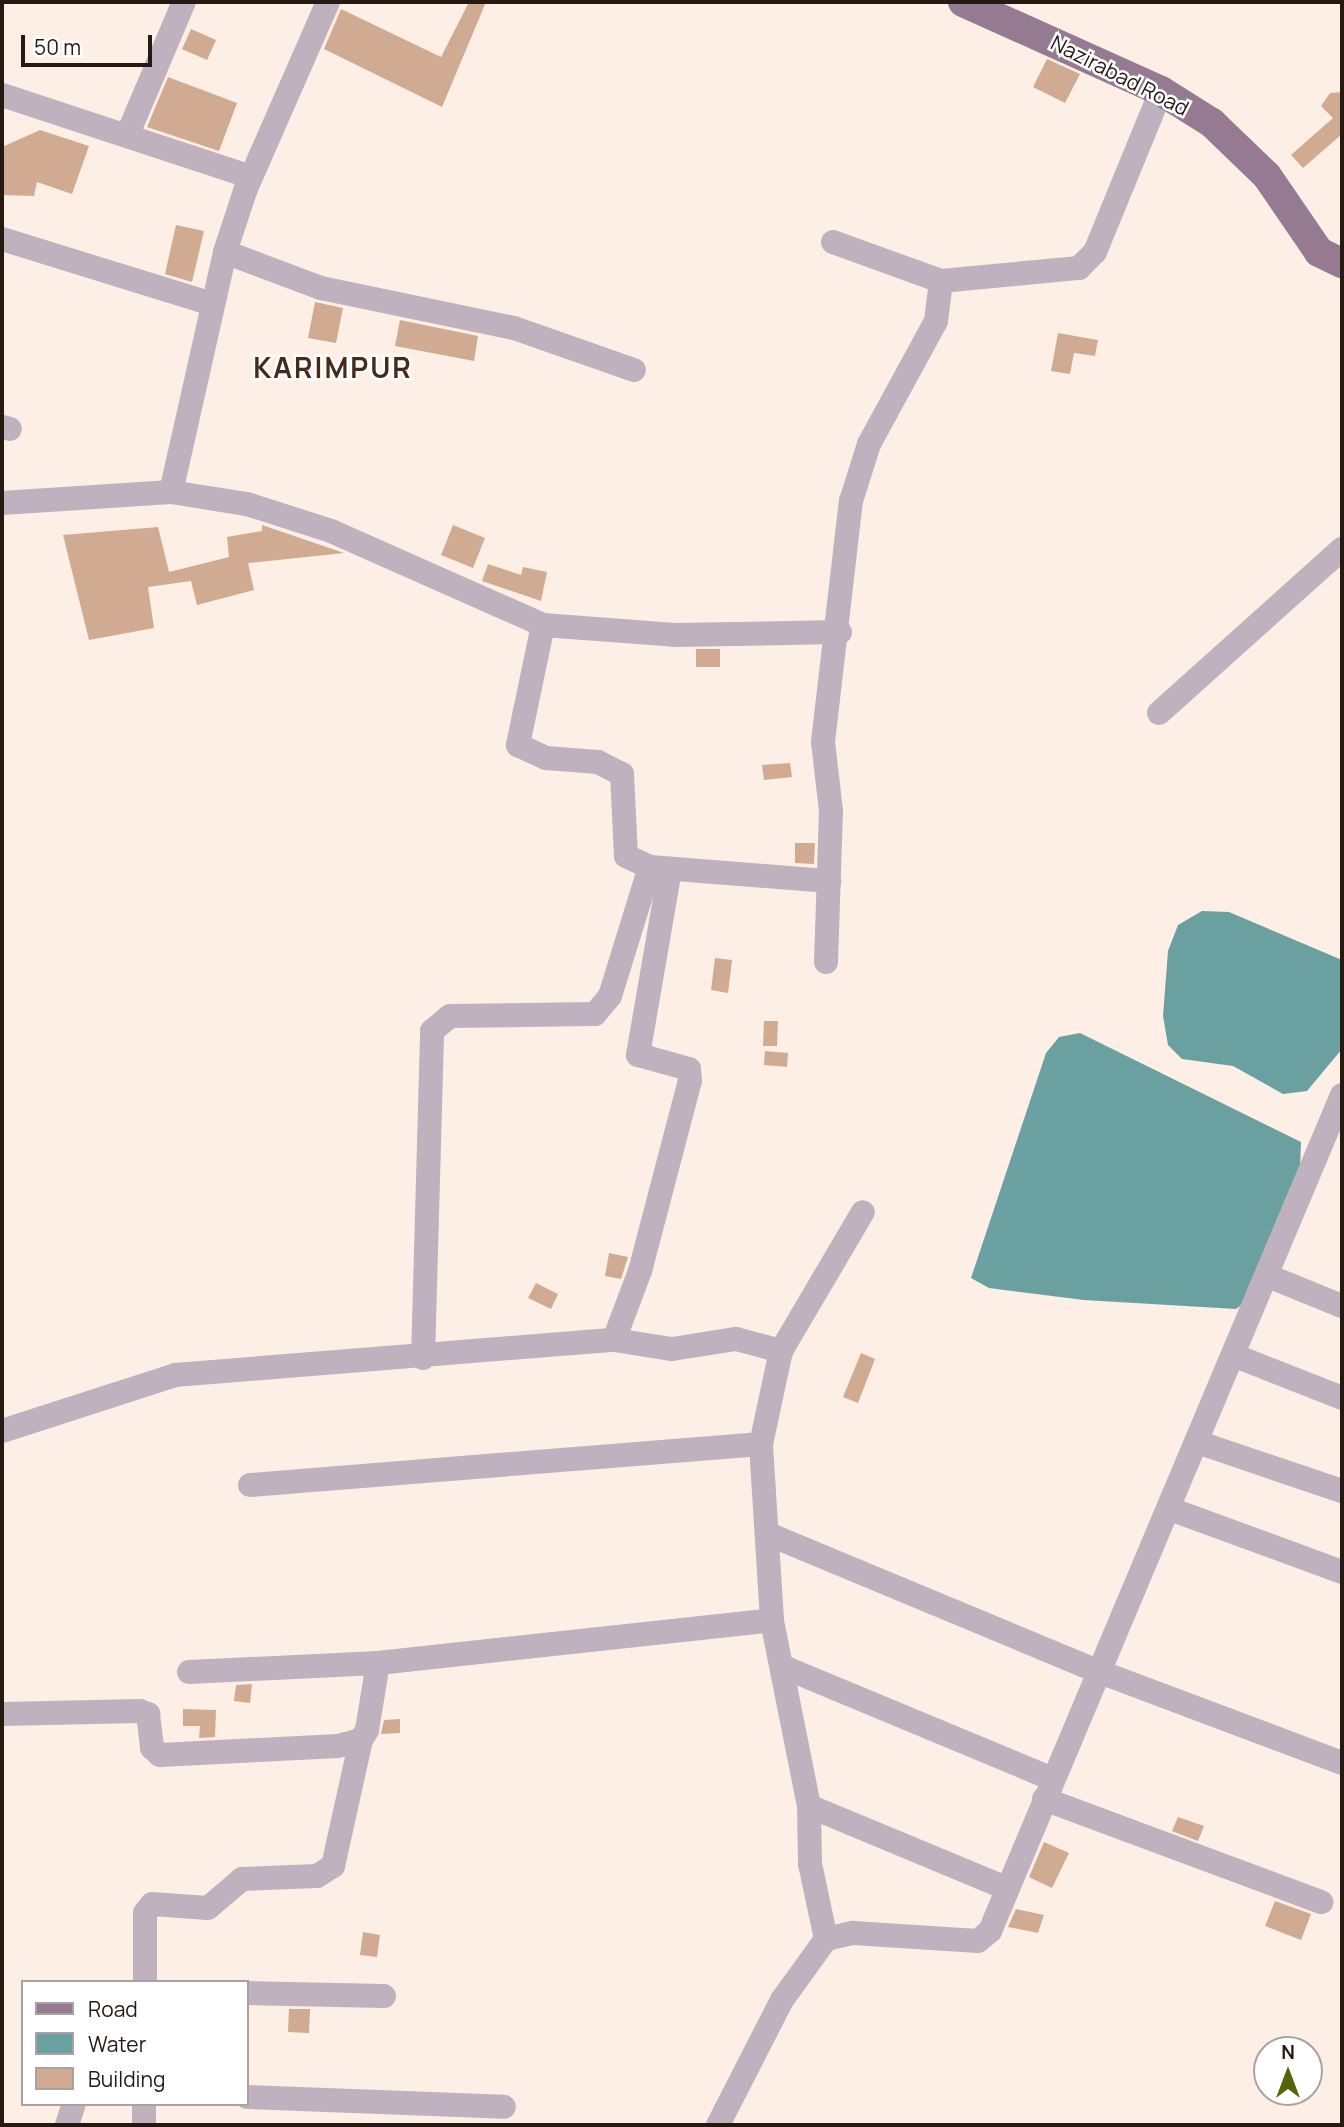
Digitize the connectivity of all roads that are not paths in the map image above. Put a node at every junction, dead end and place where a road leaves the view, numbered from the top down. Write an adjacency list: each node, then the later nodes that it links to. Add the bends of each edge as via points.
1 (184, 2): 6 (street)
2 (328, 2): 7 (street)
3 (963, 2): 4 (main road, Nazirabad Road)
4 (1161, 91): 11 (main road, Nazirabad Road, via 1239,145 1320,252); 12 (street, via 1095,252 1079,268)
5 (2, 95): 6 (street)
6 (127, 136): 7 (street)
7 (251, 177): 10 (street)
8 (2, 239): 13 (street)
9 (833, 242): 12 (street)
10 (225, 252): 13 (street); 14 (street, via 321,288 514,328)
11 (1342, 263)
12 (941, 281): 19 (street, via 928,341 858,469)
13 (212, 304): 15 (street)
14 (634, 370)
15 (171, 492): 16 (street); 18 (street, via 301,520)
16 (2, 503)
17 (1342, 549): 20 (street)
18 (543, 625): 19 (street, via 675,635); 21 (street, via 516,730 518,745 546,758 598,762 622,774 621,846 626,856)
19 (840, 632): 22 (street, via 823,751 831,811)
20 (1159, 713)
21 (660, 868): 22 (street); 28 (street, via 638,1055 689,1069 690,1081 640,1271); 31 (street, via 610,996 595,1014 450,1016 432,1031)
22 (829, 881): 23 (street)
23 (826, 962)
24 (1340, 1104): 26 (street)
25 (863, 1212): 29 (street)
26 (1268, 1276): 27 (street); 30 (street)
27 (1342, 1306)
28 (614, 1340): 29 (street, via 672,1349 736,1339); 31 (street)
29 (781, 1351): 35 (street)
30 (1233, 1355): 32 (street); 34 (street)
31 (423, 1358): 33 (street, via 175,1375)
32 (1342, 1398)
33 (2, 1431)
34 (1197, 1441): 37 (street); 38 (street)
35 (761, 1444): 36 (street); 39 (street)
36 (250, 1485)
37 (1342, 1492)
38 (1170, 1509): 40 (street); 45 (street)
39 (768, 1534): 41 (street); 45 (street)
40 (1342, 1572)
41 (772, 1620): 42 (street); 43 (street)
42 (378, 1663): 44 (street); 47 (street)
43 (786, 1668): 49 (street); 50 (street)
44 (189, 1671)
45 (1100, 1672): 48 (street); 49 (street)
46 (2, 1714): 47 (street, via 139,1711 153,1725 152,1748 176,1756)
47 (361, 1740): 54 (street, via 332,1866 317,1876 242,1879 208,1908 152,1904 145,1913)
48 (1342, 1763)
49 (1049, 1789): 51 (street); 52 (street)
50 (809, 1806): 51 (street); 53 (street, via 810,1864)
51 (1006, 1888): 53 (street, via 990,1931 978,1941 853,1933)
52 (1321, 1902)
53 (826, 1939): 63 (street, via 782,2000)
54 (145, 1980)
55 (248, 1993): 56 (street)
56 (384, 1996)
57 (248, 2098): 60 (street)
58 (73, 2106): 61 (street)
59 (144, 2106): 62 (street)
60 (504, 2107)
61 (66, 2125)
62 (144, 2125)
63 (718, 2125)

